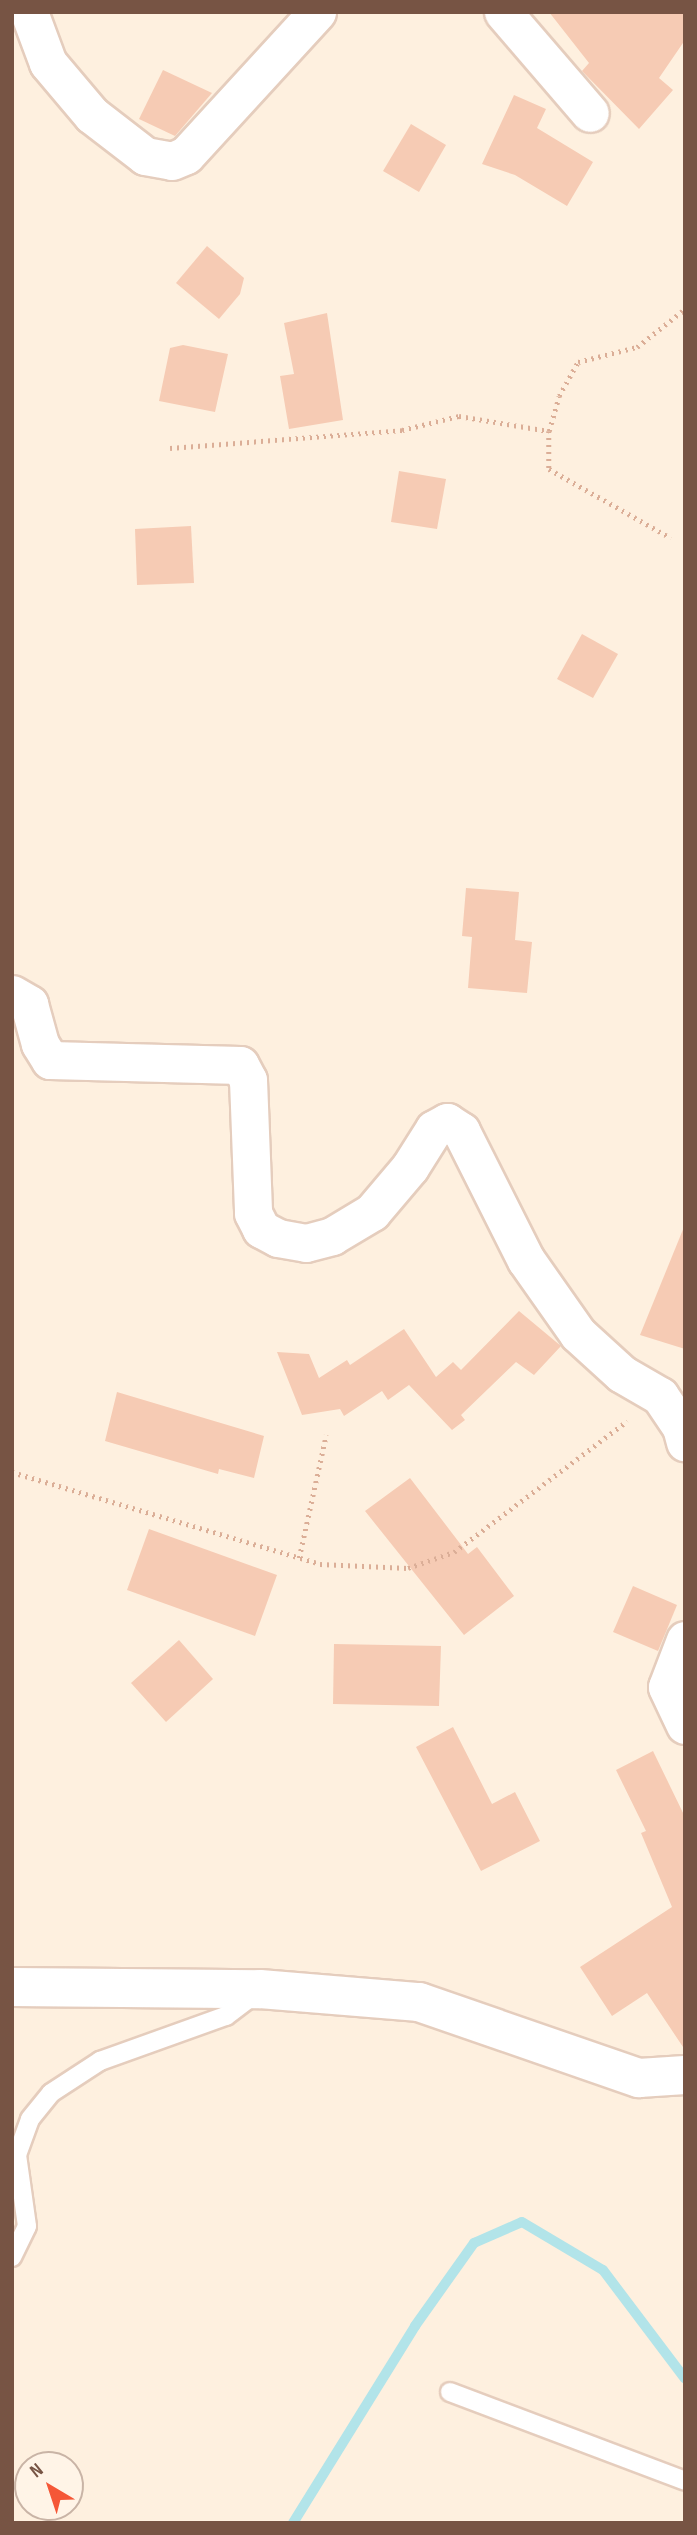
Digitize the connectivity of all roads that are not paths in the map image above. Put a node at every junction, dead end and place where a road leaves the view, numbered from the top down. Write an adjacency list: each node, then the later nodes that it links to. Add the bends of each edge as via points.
1 (29, 12): 2 (street, via 48,63 92,115 145,156 172,161 186,155)
2 (317, 12)
3 (503, 12): 4 (street)
4 (590, 113)
5 (12, 994): 6 (street, via 29,1004 40,1044 50,1060 240,1065 248,1080 253,1213 261,1229 278,1238 306,1243 332,1236 372,1212 410,1167 434,1129 447,1122 461,1131 526,1259 578,1334 622,1374 660,1396 681,1426)
6 (685, 1442)
7 (685, 1640): 8 (street, via 667,1687)
8 (685, 1725)
9 (12, 1987): 10 (street)
10 (260, 1989): 11 (street, via 419,2002 639,2078); 12 (lane, via 226,2016 100,2061 51,2093 30,2119 17,2155 27,2226)
11 (685, 2075)
12 (12, 2257)
13 (450, 2392): 14 (lane)
14 (685, 2481)

